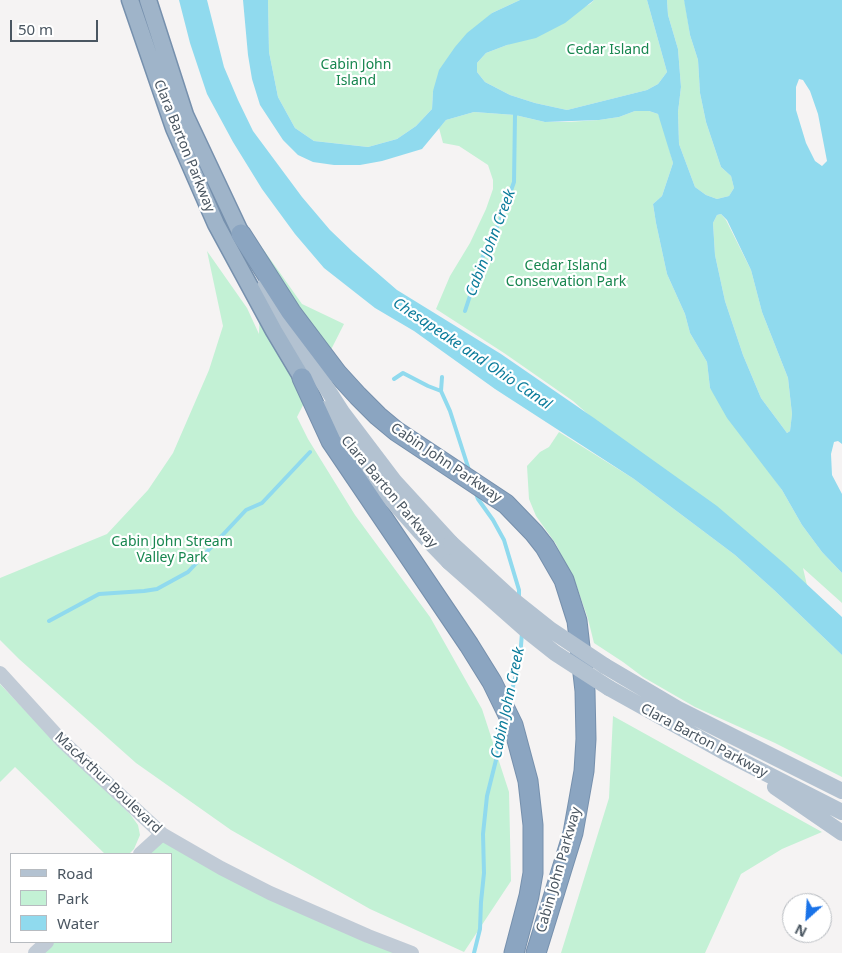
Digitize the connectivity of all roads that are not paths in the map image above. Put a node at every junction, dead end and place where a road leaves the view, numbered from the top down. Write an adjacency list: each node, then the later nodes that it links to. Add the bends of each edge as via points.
1 (130, 0): 4 (highway, Clara Barton Parkway, via 174,128 216,224)
2 (148, 0): 3 (highway, Clara Barton Parkway, via 185,115)
3 (241, 234): 7 (main road, Clara Barton Parkway, bridge, via 270,295 342,412 395,482 450,543 512,599 604,666 678,709); 16 (highway, Cabin John Parkway, via 291,312 337,372 378,416 506,504 545,547 564,580 577,622 585,691 584,771 573,833)
4 (302, 378): 6 (main road, Clara Barton Parkway, bridge, via 374,480 449,562 555,652 634,703); 15 (highway, Cabin John Parkway, via 331,441 469,645 513,725 528,781 533,826 533,873)
5 (0, 673): 10 (main road, MacArthur Boulevard, via 62,741)
6 (726, 753): 8 (main road, Clara Barton Parkway); 9 (main road)
7 (842, 791)
8 (842, 812)
9 (842, 833)
10 (162, 834): 11 (main road); 14 (main road, MacArthur Boulevard, via 256,886)
11 (141, 853)
12 (46, 943): 13 (main road)
13 (35, 953)
14 (412, 953)
15 (514, 953)
16 (536, 953)

